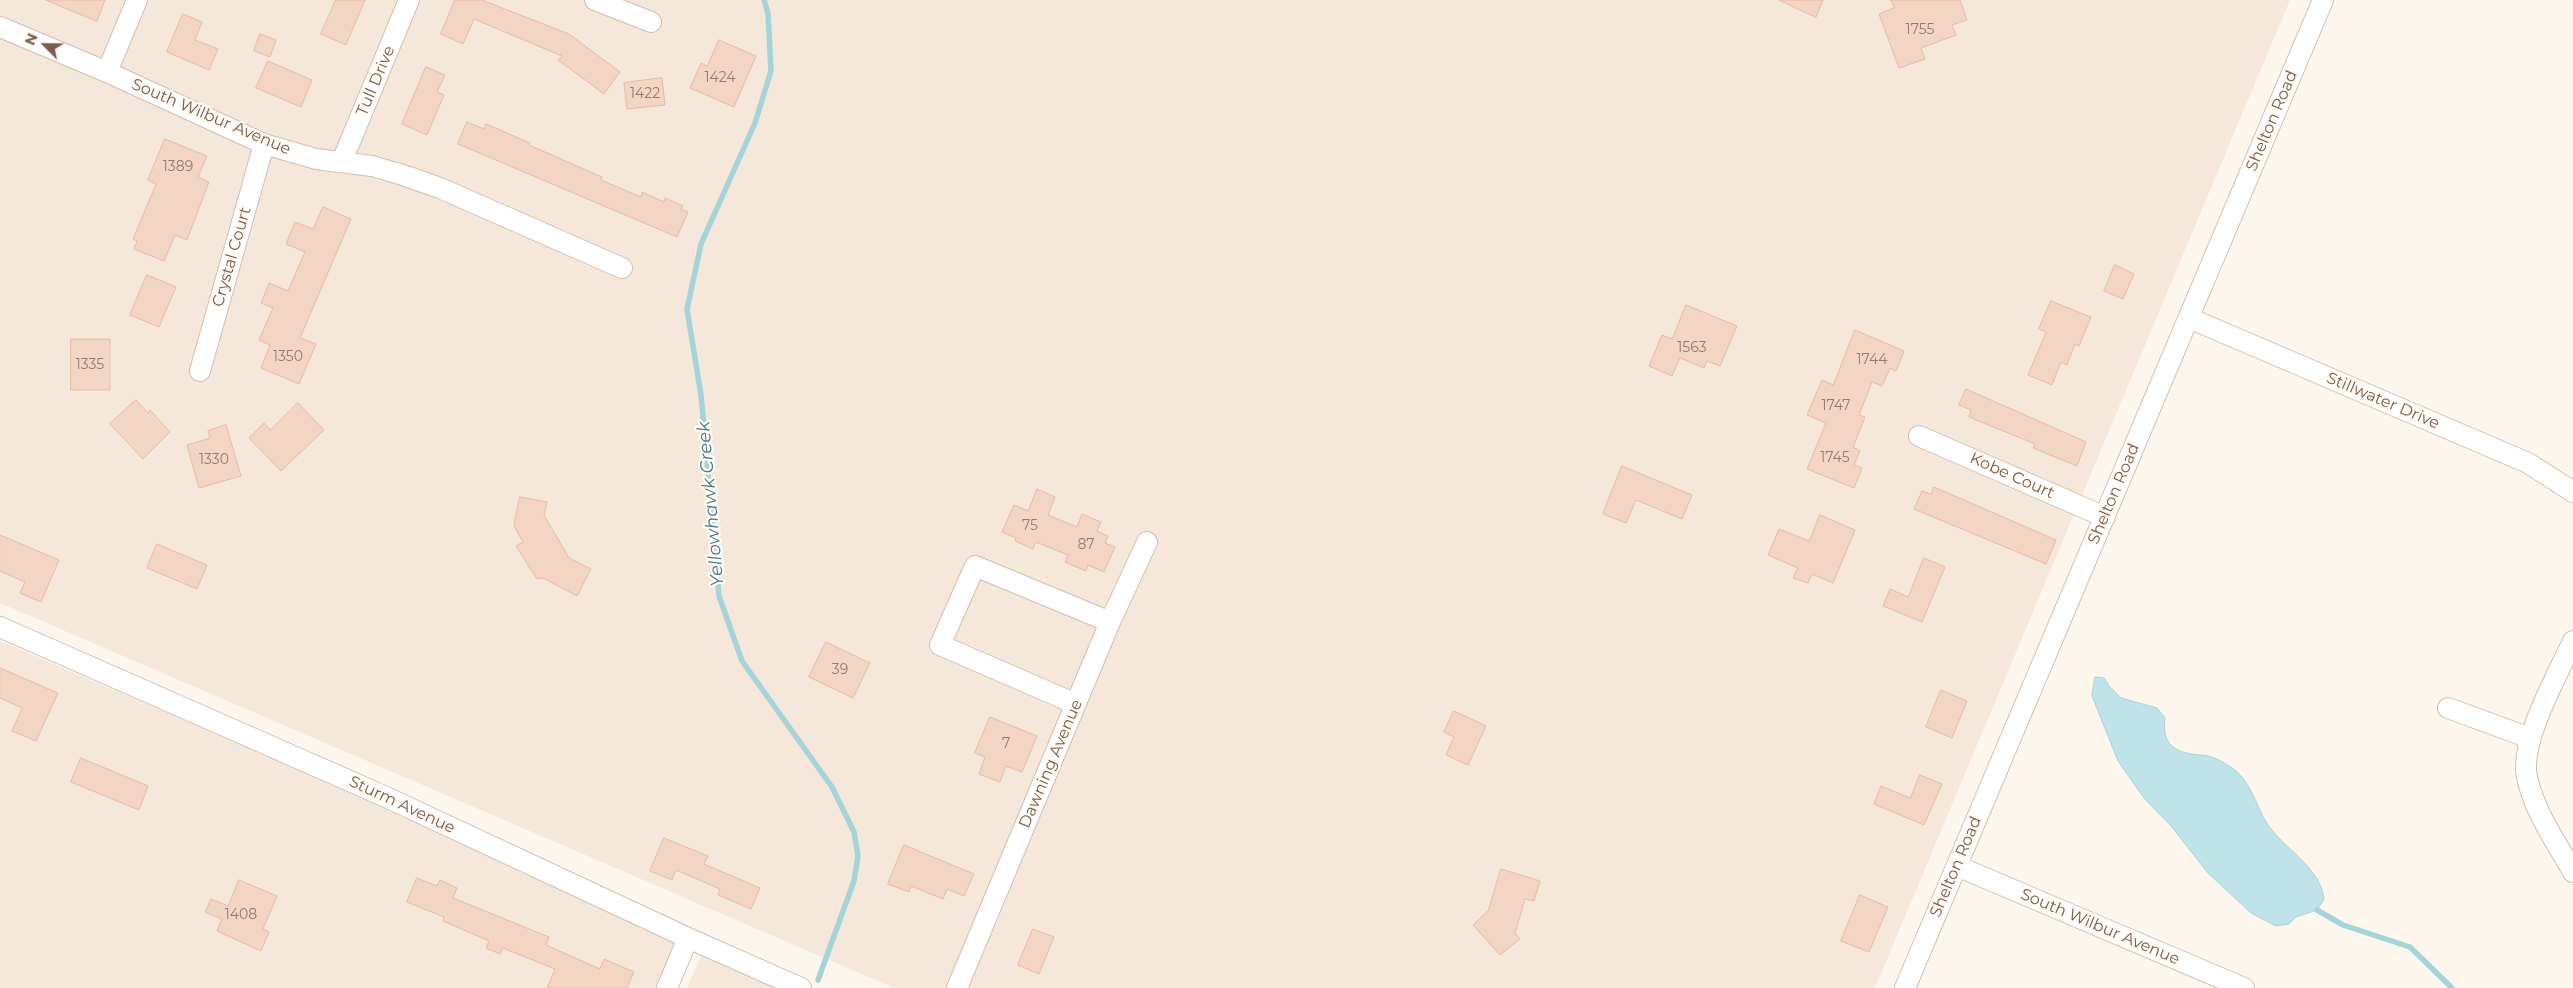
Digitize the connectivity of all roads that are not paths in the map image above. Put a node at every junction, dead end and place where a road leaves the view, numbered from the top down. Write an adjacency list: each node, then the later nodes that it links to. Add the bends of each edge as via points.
1 (137, 0): 7 (street)
2 (409, 0): 9 (street, Tull Drive)
3 (595, 0): 5 (street)
4 (2323, 0): 11 (street, Shelton Road)
5 (651, 22)
6 (0, 26): 7 (street, South Wilbur Avenue)
7 (107, 72): 8 (street, South Wilbur Avenue)
8 (264, 144): 9 (street, South Wilbur Avenue, via 316,159); 12 (street, Crystal Court)
9 (342, 161): 10 (street, South Wilbur Avenue, via 380,168 440,188)
10 (622, 268)
11 (2189, 318): 14 (street, Stillwater Drive, via 2528,463); 15 (street, Shelton Road)
12 (200, 371)
13 (1919, 436): 15 (street, Kobe Court)
14 (2573, 492)
15 (2104, 517): 23 (street, Shelton Road)
16 (1147, 542): 17 (street, Dawning Avenue)
17 (1110, 622): 20 (street, Dawning Avenue); 20 (street, via 975,566 940,645)
18 (0, 627): 25 (street, Sturm Avenue, via 386,797)
19 (2573, 641): 22 (street)
20 (1076, 704): 28 (street, Dawning Avenue)
21 (2448, 708): 22 (street)
22 (2530, 738): 24 (street, via 2526,774 2535,805)
23 (1957, 866): 29 (street, Shelton Road); 30 (street, South Wilbur Avenue)
24 (2573, 872)
25 (688, 938): 26 (street); 27 (street, Sturm Avenue)
26 (667, 988)
27 (802, 988)
28 (957, 988)
29 (1905, 988)
30 (2244, 988)

